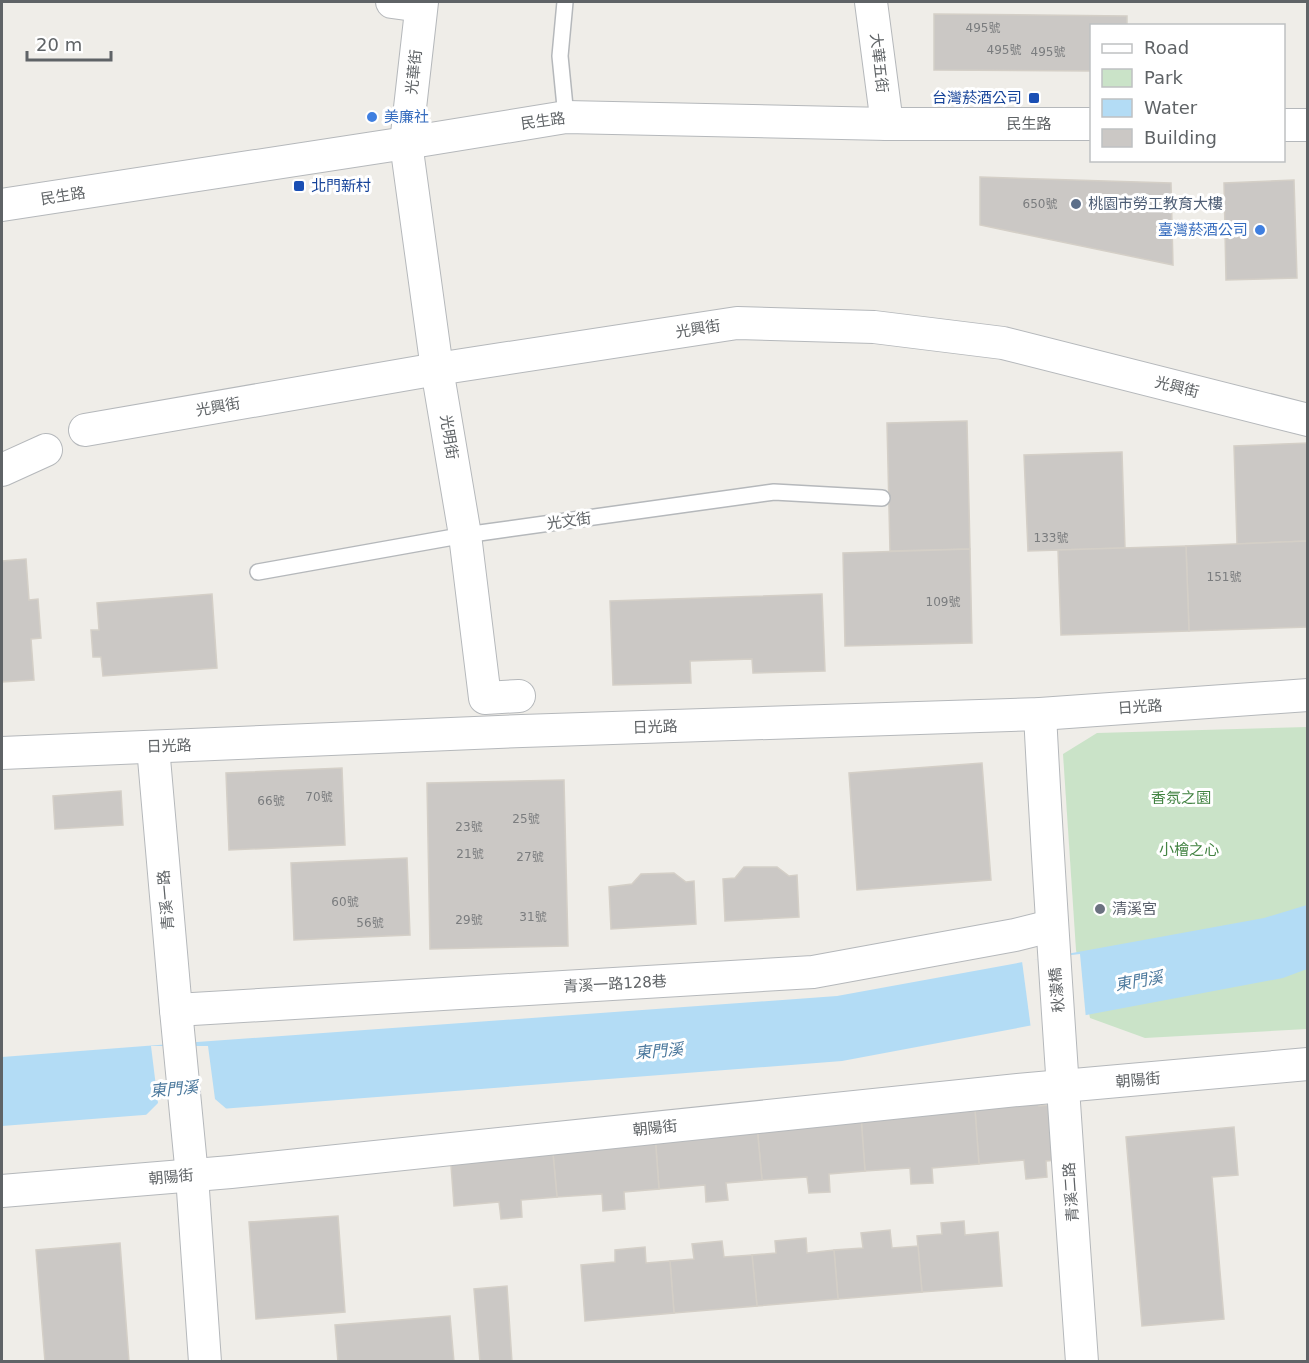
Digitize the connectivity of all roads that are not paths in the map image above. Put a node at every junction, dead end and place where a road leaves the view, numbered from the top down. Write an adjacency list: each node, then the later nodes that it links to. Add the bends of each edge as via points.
1 (565, 2): 4 (lane, via 560,56)
2 (872, 2): 5 (street, 大華五街)
3 (412, 3): 9 (street, 光華街)
4 (566, 117): 5 (street, 民生路); 9 (street, 民生路)
5 (887, 124): 6 (street, 民生路)
6 (1090, 124)
7 (1285, 125): 8 (street)
8 (1308, 125)
9 (406, 143): 10 (street, 民生路); 11 (street, 光明街)
10 (2, 205)
11 (437, 369): 12 (street, 光興街, via 736,323 874,327 1003,343); 13 (street, 光興街); 17 (street, 光明街)
12 (1308, 420)
13 (85, 430)
14 (46, 450): 15 (street)
15 (2, 470)
16 (882, 498): 17 (lane, 光文街, via 774,492)
17 (465, 535): 18 (lane, 光文街); 20 (street, 光明街, via 485,698)
18 (258, 572)
19 (1308, 695): 21 (street, 日光路)
20 (521, 713): 21 (street, 日光路); 22 (street, 日光路)
21 (1040, 714): 24 (street)
22 (153, 747): 23 (street, 日光路); 25 (street, 青溪一路)
23 (2, 753)
24 (1051, 926): 25 (street, 青溪一路128巷, via 813,972); 26 (street, 秋濛橋)
25 (176, 1010): 29 (street, 青溪一路)
26 (1059, 1023): 28 (street, 青溪二路)
27 (1308, 1064): 28 (street, 朝陽街)
28 (1064, 1086): 29 (street, 朝陽街); 32 (street, 青溪二路)
29 (192, 1176): 30 (street, 朝陽街); 31 (street)
30 (2, 1191)
31 (205, 1362)
32 (1082, 1362)

